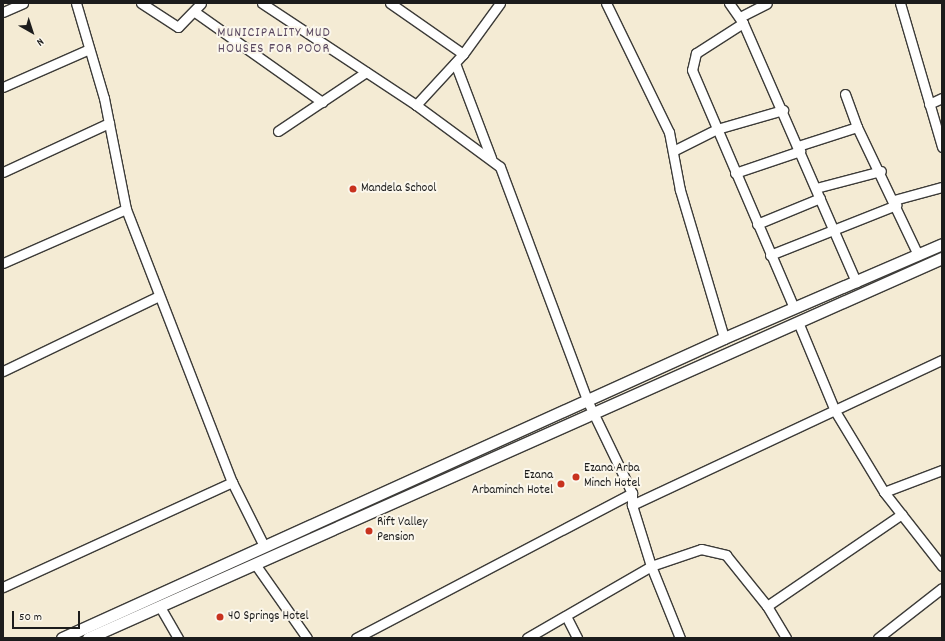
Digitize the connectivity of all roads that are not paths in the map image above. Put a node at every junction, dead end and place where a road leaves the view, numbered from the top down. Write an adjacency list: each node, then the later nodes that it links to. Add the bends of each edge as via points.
1 (23, 3): 12 (street)
2 (76, 3): 15 (street)
3 (141, 3): 13 (street, via 178,26)
4 (202, 3): 13 (street)
5 (262, 3): 18 (street)
6 (390, 3): 16 (street)
7 (500, 3): 16 (street)
8 (606, 3): 32 (street, via 669,132)
9 (729, 3): 14 (street)
10 (767, 3): 14 (street)
11 (900, 3): 23 (street)
12 (3, 12)
13 (195, 12): 22 (street)
14 (742, 20): 25 (street); 28 (street, via 696,53 692,63)
15 (89, 49): 19 (street); 26 (street)
16 (463, 54): 17 (street)
17 (455, 63): 24 (street); 33 (street)
18 (366, 72): 22 (street); 24 (street)
19 (3, 87)
20 (845, 94): 27 (street)
21 (942, 98): 23 (street)
22 (322, 102): 29 (street)
23 (929, 104): 30 (street)
24 (416, 105): 33 (street)
25 (783, 110): 28 (street); 31 (street)
26 (109, 123): 35 (street); 41 (street)
27 (857, 127): 31 (street); 34 (street)
28 (717, 129): 32 (street); 36 (street)
29 (278, 131)
30 (942, 147)
31 (799, 148): 36 (street); 38 (street)
32 (673, 151): 53 (street, via 680,190)
33 (491, 158): 56 (street, via 500,167)
34 (880, 171): 38 (street); 40 (street)
35 (3, 172)
36 (735, 173): 42 (street)
37 (942, 187): 40 (street)
38 (816, 188): 39 (street)
39 (820, 198): 42 (street); 43 (street)
40 (895, 203): 43 (street); 45 (street)
41 (126, 210): 48 (street); 50 (street)
42 (757, 224): 46 (street)
43 (836, 232): 46 (street); 49 (street)
44 (942, 244): 45 (street)
45 (918, 254): 49 (street)
46 (770, 255): 51 (street)
47 (942, 258): 52 (street)
48 (3, 263)
49 (856, 282): 51 (street)
50 (157, 297): 55 (street); 60 (street, via 180,344)
51 (794, 308): 53 (street)
52 (798, 322): 57 (street); 58 (street)
53 (724, 338): 56 (street)
54 (942, 360): 57 (street)
55 (3, 371)
56 (587, 400): 58 (street); 65 (street)
57 (835, 411): 61 (street); 63 (street)
58 (592, 413): 62 (street); 66 (street)
59 (942, 470): 61 (street)
60 (232, 482): 65 (street); 69 (street)
61 (884, 492): 64 (street)
62 (632, 493): 63 (street); 79 (street)
63 (632, 505): 67 (street)
64 (902, 514): 68 (street); 71 (street)
65 (264, 546): 75 (street)
66 (255, 564): 72 (street); 78 (street)
67 (651, 566): 71 (street, via 702,549 726,555); 73 (street); 82 (street)
68 (942, 566)
69 (3, 587)
70 (942, 588): 84 (street)
71 (767, 606): 83 (street)
72 (160, 607): 74 (street); 77 (street)
73 (566, 616): 80 (street); 81 (street)
74 (103, 635): 76 (street)
75 (62, 638)
76 (88, 638)
77 (178, 638)
78 (307, 638)
79 (356, 638)
80 (527, 638)
81 (577, 638)
82 (680, 638)
83 (786, 638)
84 (878, 638)

